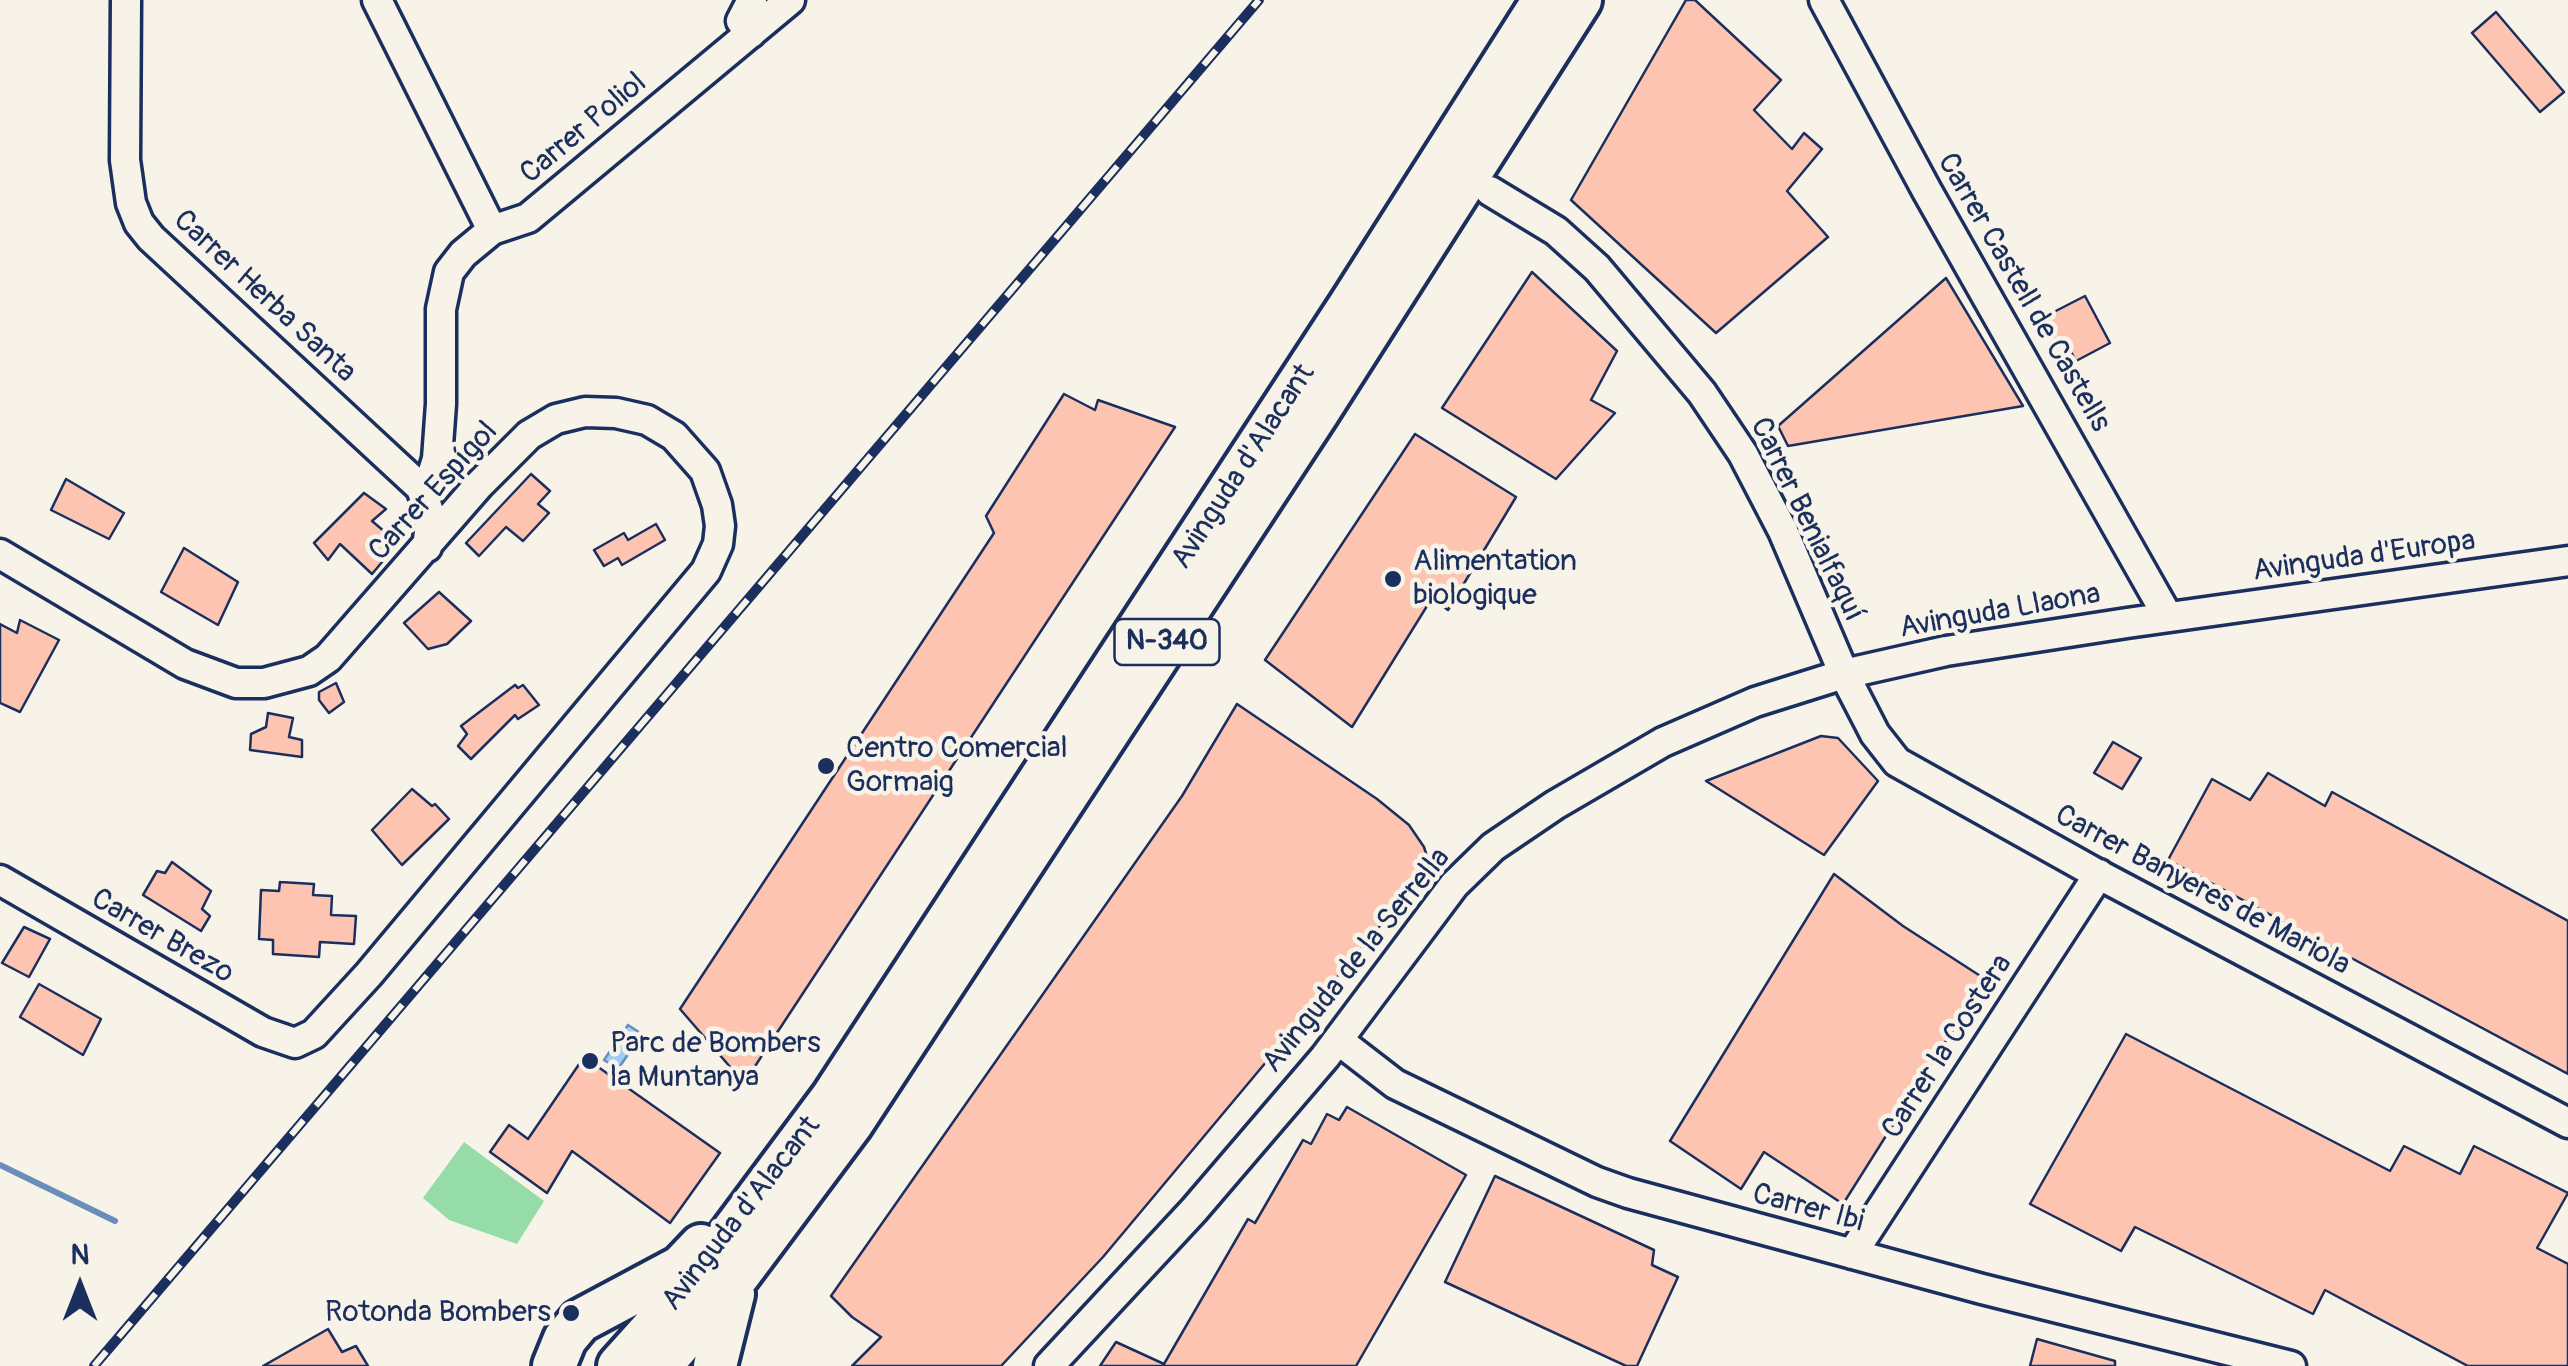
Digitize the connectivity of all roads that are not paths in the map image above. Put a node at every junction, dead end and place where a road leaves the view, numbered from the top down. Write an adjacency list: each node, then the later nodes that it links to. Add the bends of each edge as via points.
1 (126, 0): 11 (street, Carrer Herba Santa, via 126,172 139,222)
2 (377, 0): 10 (street)
3 (752, 0): 8 (street, via 740,21)
4 (790, 0): 8 (street, Carrer Poliol)
5 (1544, 0): 22 (main road, Avinguda d'Alacant / N-340)
6 (1580, 0): 25 (main road, Avinguda d'Alacant / N-340, via 958,963 851,1124)
7 (1824, 0): 15 (street, Carrer Castell de Castells)
8 (751, 32): 10 (street, Carrer Poliol, via 528,218)
9 (1490, 191): 16 (street, Carrer Benialfaquí, via 1556,232 1597,268 1702,393 1783,532)
10 (492, 230): 11 (street, Carrer Poliol, via 463,254 444,288 438,448 432,475)
11 (421, 488): 12 (street, via 431,518)
12 (427, 547): 13 (street, Carrer Espígol, via 328,658 309,671 264,683 236,683 185,664); 20 (street, Carrer Espígol, via 529,435 585,412 647,420 686,446 705,471 720,526 706,571 368,974 314,1034)
13 (0, 554)
14 (2568, 561): 15 (street, Avinguda d'Europa)
15 (2168, 617): 16 (street, Avinguda Llaona)
16 (1844, 674): 17 (street, Carrer Banyeres de Mariola, via 1897,762); 19 (street, Avinguda de la Serrella, via 1755,702 1663,742 1493,846 1454,885)
17 (2099, 874): 21 (street, Carrer Banyeres de Mariola); 23 (street, Carrer la Costera)
18 (0, 880): 20 (street, Carrer Brezo, via 236,1018)
19 (1338, 1040): 23 (street, Carrer Ibi, via 1395,1084 1598,1182); 28 (street, Avinguda de la Serrella)
20 (295, 1043)
21 (2568, 1123)
22 (780, 1170): 24 (main road, via 731,1208 681,1267); 25 (main road, Avinguda d'Alacant / N-340, via 699,1277)
23 (1852, 1254): 29 (street, Carrer Ibi)
24 (609, 1307): 25 (main road, via 636,1308); 26 (main road, via 580,1321 564,1339)
25 (682, 1354): 27 (main road, Avinguda d'Alacant / N-340)
26 (558, 1362)
27 (619, 1366)
28 (1050, 1366)
29 (2291, 1366)

